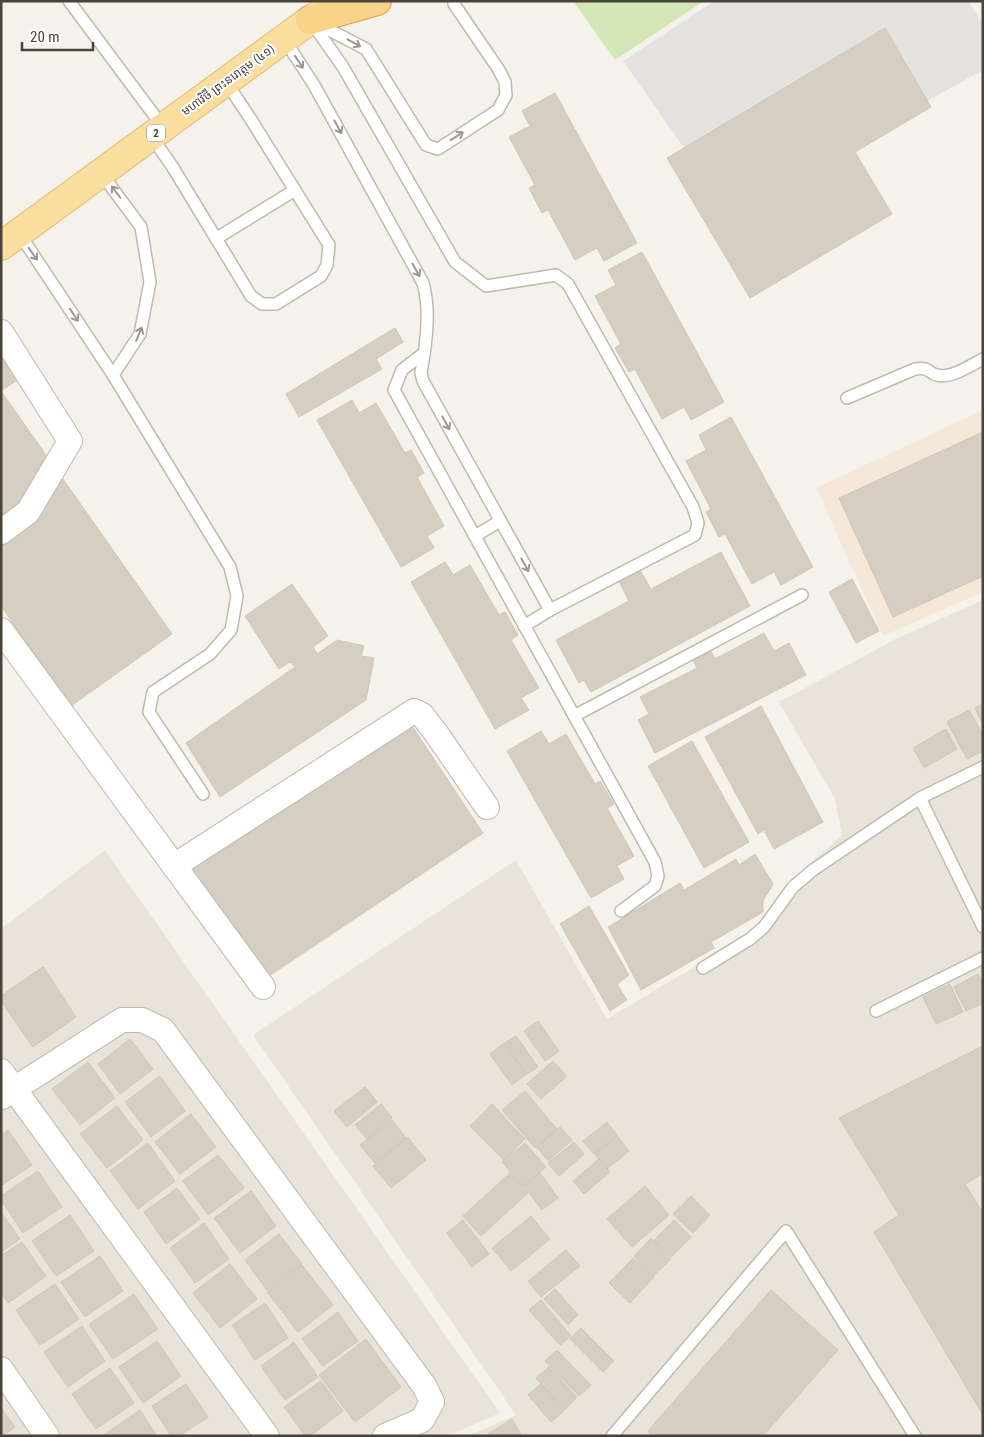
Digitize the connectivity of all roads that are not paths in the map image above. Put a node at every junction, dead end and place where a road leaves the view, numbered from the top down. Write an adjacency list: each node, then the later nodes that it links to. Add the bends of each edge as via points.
1 (69, 1): 8 (lane)
2 (342, 1): 5 (main road, 2)
3 (377, 1): 5 (highway)
4 (454, 1): 5 (lane, one-way to 4, via 366,49 426,145 438,149 498,110 506,95 505,82 499,70)
5 (320, 7): 6 (main road, មហាវិថី ព្រះនរោត្តម (៤១) / 2); 22 (lane, via 344,67 455,262 486,286 556,275 568,284 693,507 698,523 695,534)
6 (284, 39): 7 (main road, មហាវិថី ព្រះនរោត្តម (៤១) / 2); 14 (lane, one-way to 14, via 314,85 423,283 427,297)
7 (226, 82): 8 (main road, មហាវិថី ព្រះនរោត្តម (៤១) / 2); 10 (lane)
8 (157, 132): 9 (main road, មហាវិថី ព្រះនរោត្តម (៤១) / 2); 11 (lane, via 172,166)
9 (101, 173): 12 (main road, មហាវិថី ព្រះនរោត្តម (៤១) / 2); 16 (lane, one-way to 9, via 140,334 150,282 141,228)
10 (295, 190): 11 (lane); 11 (lane, via 329,245 327,265 321,276 276,304 262,304 251,296)
11 (217, 238)
12 (6, 242): 16 (lane, one-way to 16)
13 (1, 332): 19 (street, via 70,442 28,512)
14 (424, 353): 18 (lane, one-way to 18, via 423,381); 20 (lane, via 402,370 394,390)
15 (983, 359): 17 (lane, via 954,374 937,376 926,368 915,369)
16 (113, 375): 27 (lane, via 230,567 237,596 231,630 210,654 153,692 149,712)
17 (847, 398)
18 (500, 521): 20 (lane); 22 (lane, one-way to 22)
19 (1, 532)
20 (475, 536): 23 (lane)
21 (802, 595): 25 (lane)
22 (550, 610): 23 (lane)
23 (524, 626): 25 (lane)
24 (1, 630): 30 (street)
25 (574, 716): 31 (lane, via 655,862 658,876 655,886)
26 (983, 767): 28 (lane)
27 (203, 794)
28 (920, 798): 32 (lane); 34 (lane, via 814,870 793,887 764,927)
29 (487, 807): 30 (street, via 436,733 422,715 414,712)
30 (174, 866): 35 (street)
31 (621, 910)
32 (983, 927)
33 (983, 958): 36 (lane)
34 (703, 968)
35 (263, 987)
36 (876, 1011)
37 (6, 1086): 40 (street); 41 (street, via 122,1020 142,1020 163,1030 425,1387 432,1402 422,1420)
38 (1, 1369): 39 (street)
39 (47, 1436)
40 (267, 1436)
41 (386, 1436)
42 (612, 1436): 43 (lane, via 786,1231)
43 (915, 1436)

